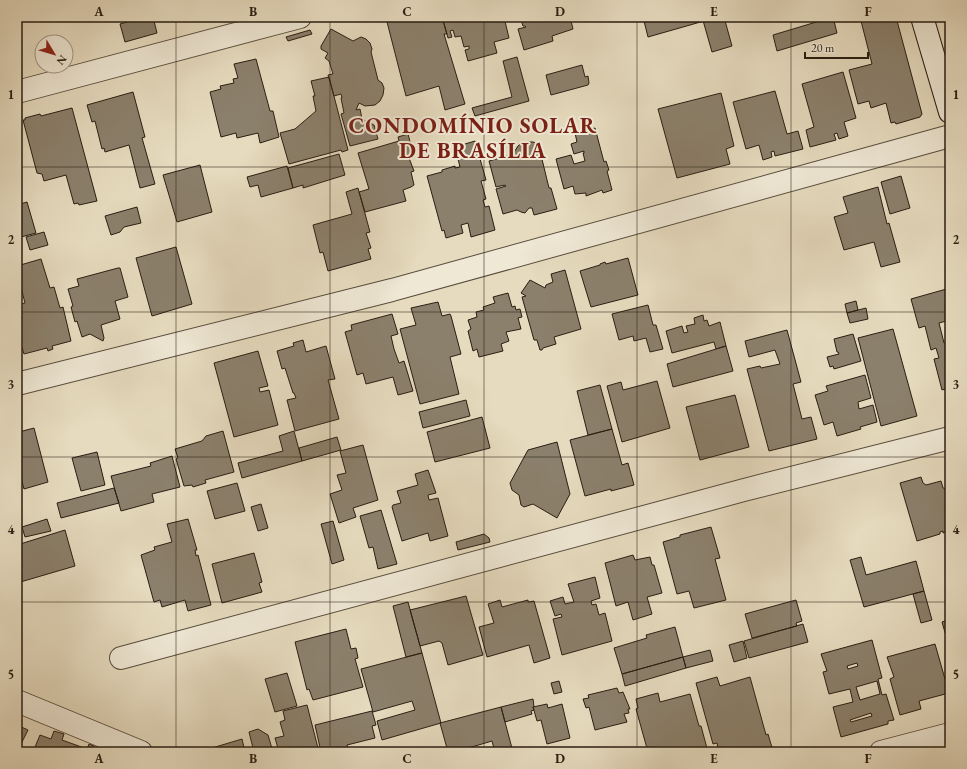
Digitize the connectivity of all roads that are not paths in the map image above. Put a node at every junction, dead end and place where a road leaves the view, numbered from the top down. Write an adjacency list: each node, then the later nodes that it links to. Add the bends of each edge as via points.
1 (300, 17): 3 (street)
2 (922, 17): 4 (street)
3 (17, 92)
4 (950, 112)
5 (950, 136): 6 (street, via 392,290)
6 (17, 384)
7 (950, 438): 8 (street, via 737,492)
8 (121, 658)
9 (17, 701): 11 (street)
10 (950, 734): 12 (street)
11 (141, 752)
12 (881, 752)

